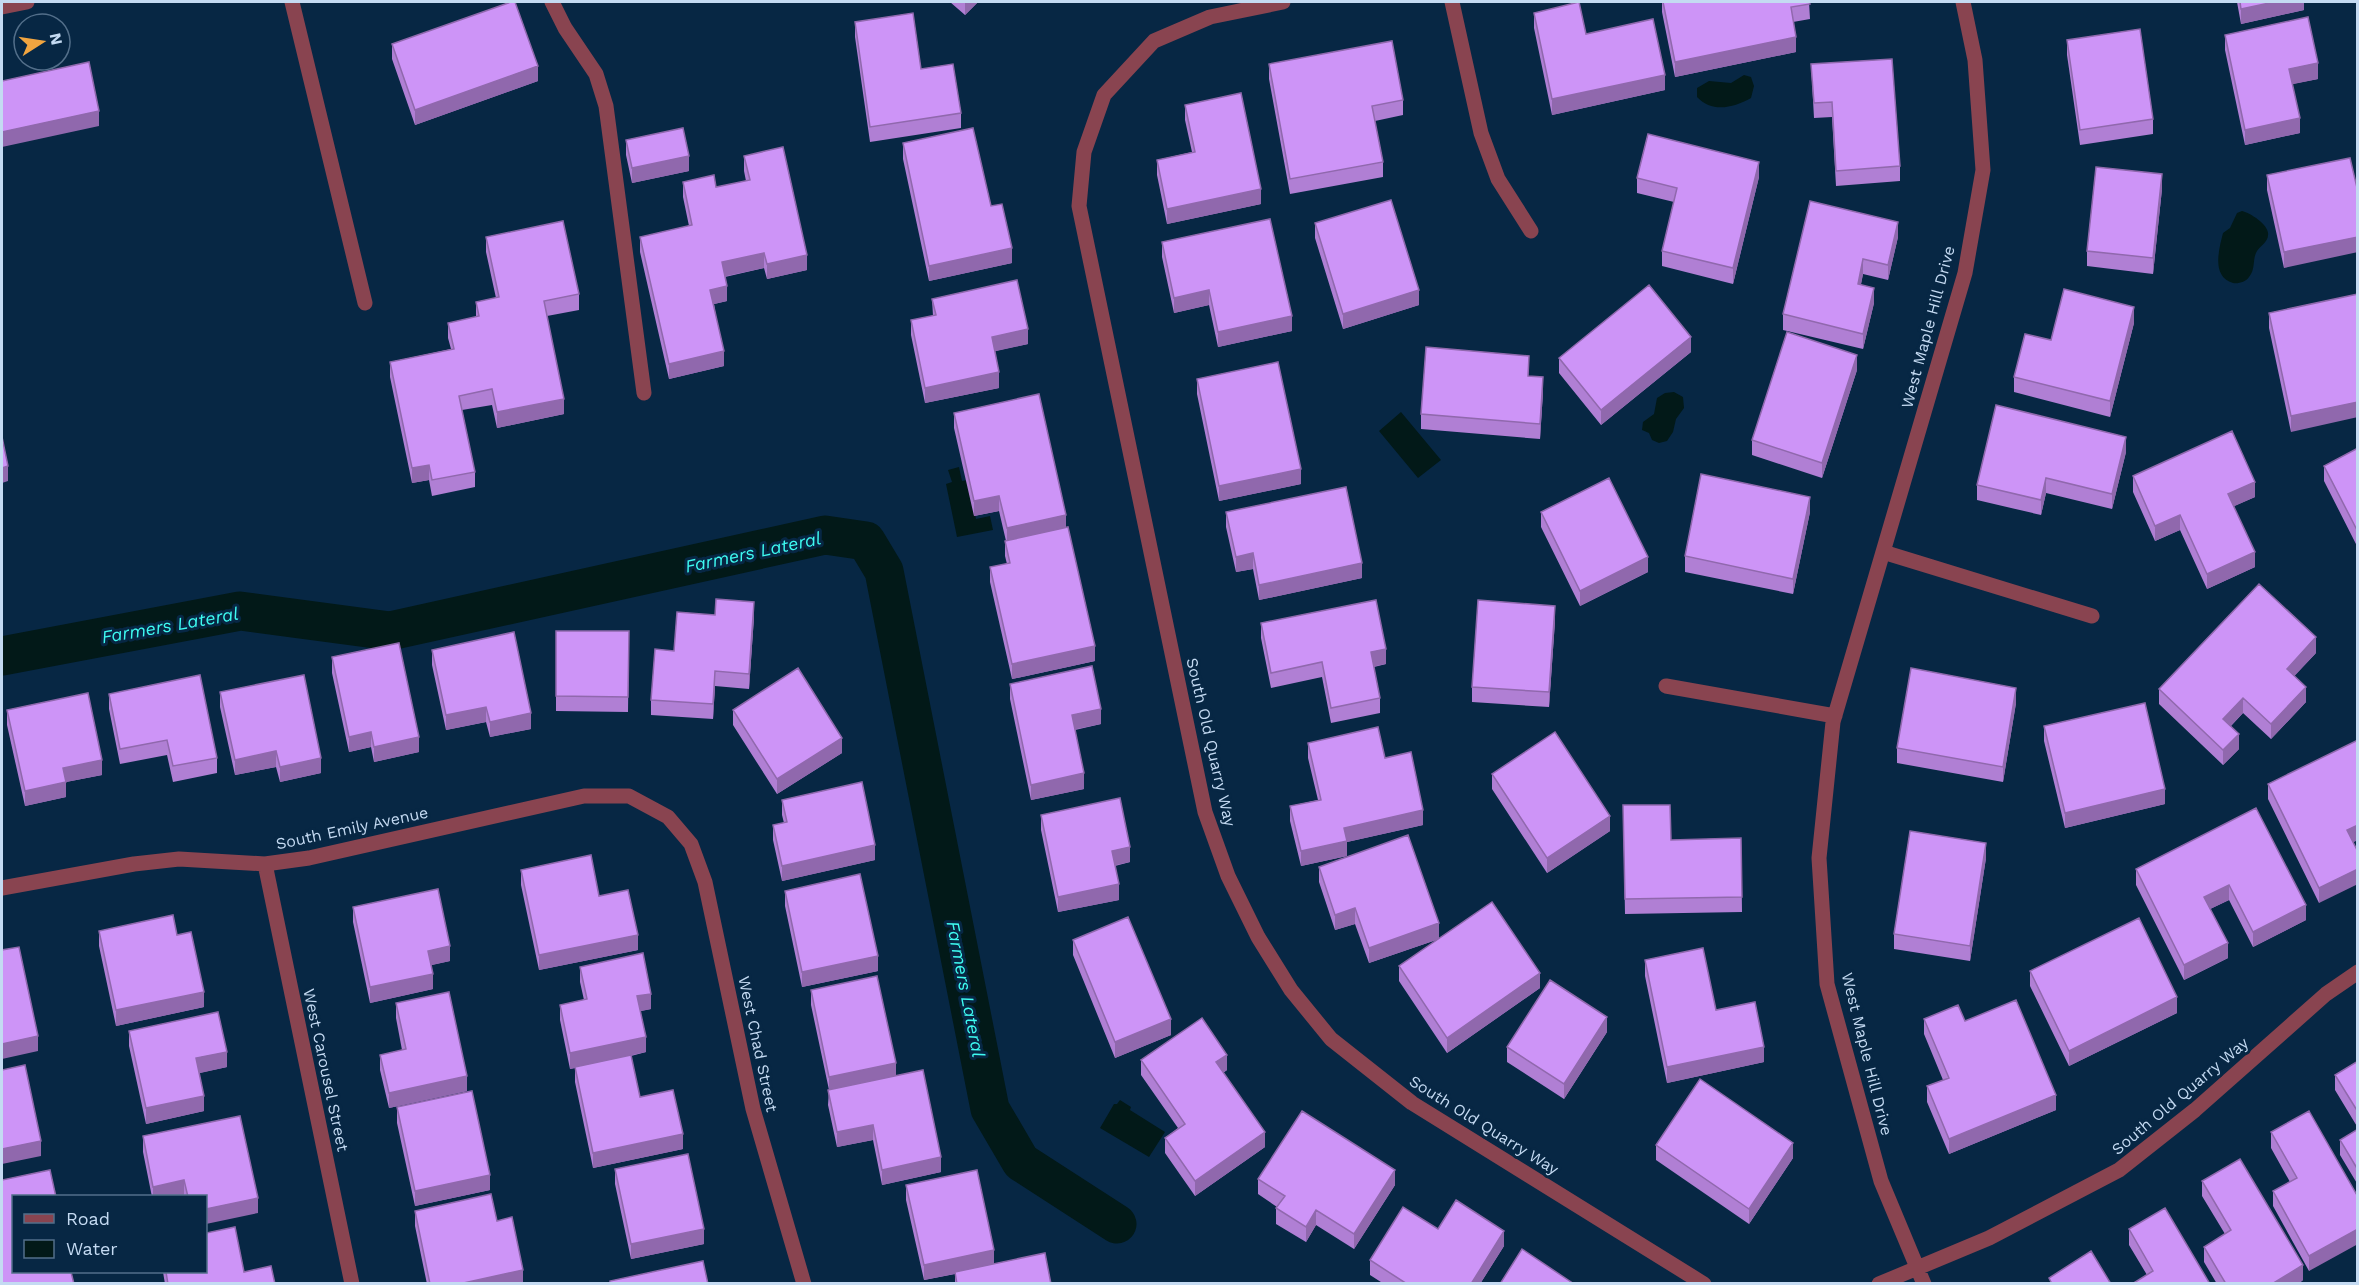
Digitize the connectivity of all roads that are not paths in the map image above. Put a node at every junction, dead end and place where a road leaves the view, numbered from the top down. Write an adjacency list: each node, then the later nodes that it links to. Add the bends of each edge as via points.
1 (27, 2): 7 (street)
2 (292, 2): 9 (street)
3 (552, 2): 10 (street, via 596,74 606,106)
4 (1283, 2): 22 (street, South Old Quarry Way, via 1210,17 1154,41 1104,95 1084,152 1079,206 1205,812 1228,876 1258,937 1291,990 1331,1039 1412,1103)
5 (1452, 2): 8 (street, via 1481,134 1498,179)
6 (1963, 2): 11 (street, West Maple Hill Drive, via 1975,60 1983,170 1965,273)
7 (2, 7)
8 (1531, 231)
9 (365, 303)
10 (644, 393)
11 (1883, 552): 12 (street); 14 (street, West Maple Hill Drive)
12 (2092, 616)
13 (1666, 686): 14 (street)
14 (1835, 716): 19 (street, West Maple Hill Drive, via 1819,858 1827,984 1881,1181)
15 (668, 817): 16 (street, South Emily Avenue, via 629,796 584,796 309,858); 21 (street, West Chad Street, via 690,844 705,882 753,1109)
16 (265, 864): 17 (street, South Emily Avenue, via 179,859); 20 (street, West Carousel Street)
17 (2, 888)
18 (2358, 972): 19 (street, South Old Quarry Way, via 2326,994 2195,1110 2119,1170 1989,1238)
19 (1917, 1268): 23 (street, South Old Quarry Way); 24 (street, West Maple Hill Drive)
20 (352, 1284)
21 (804, 1284)
22 (1704, 1284)
23 (1879, 1284)
24 (1924, 1284)

